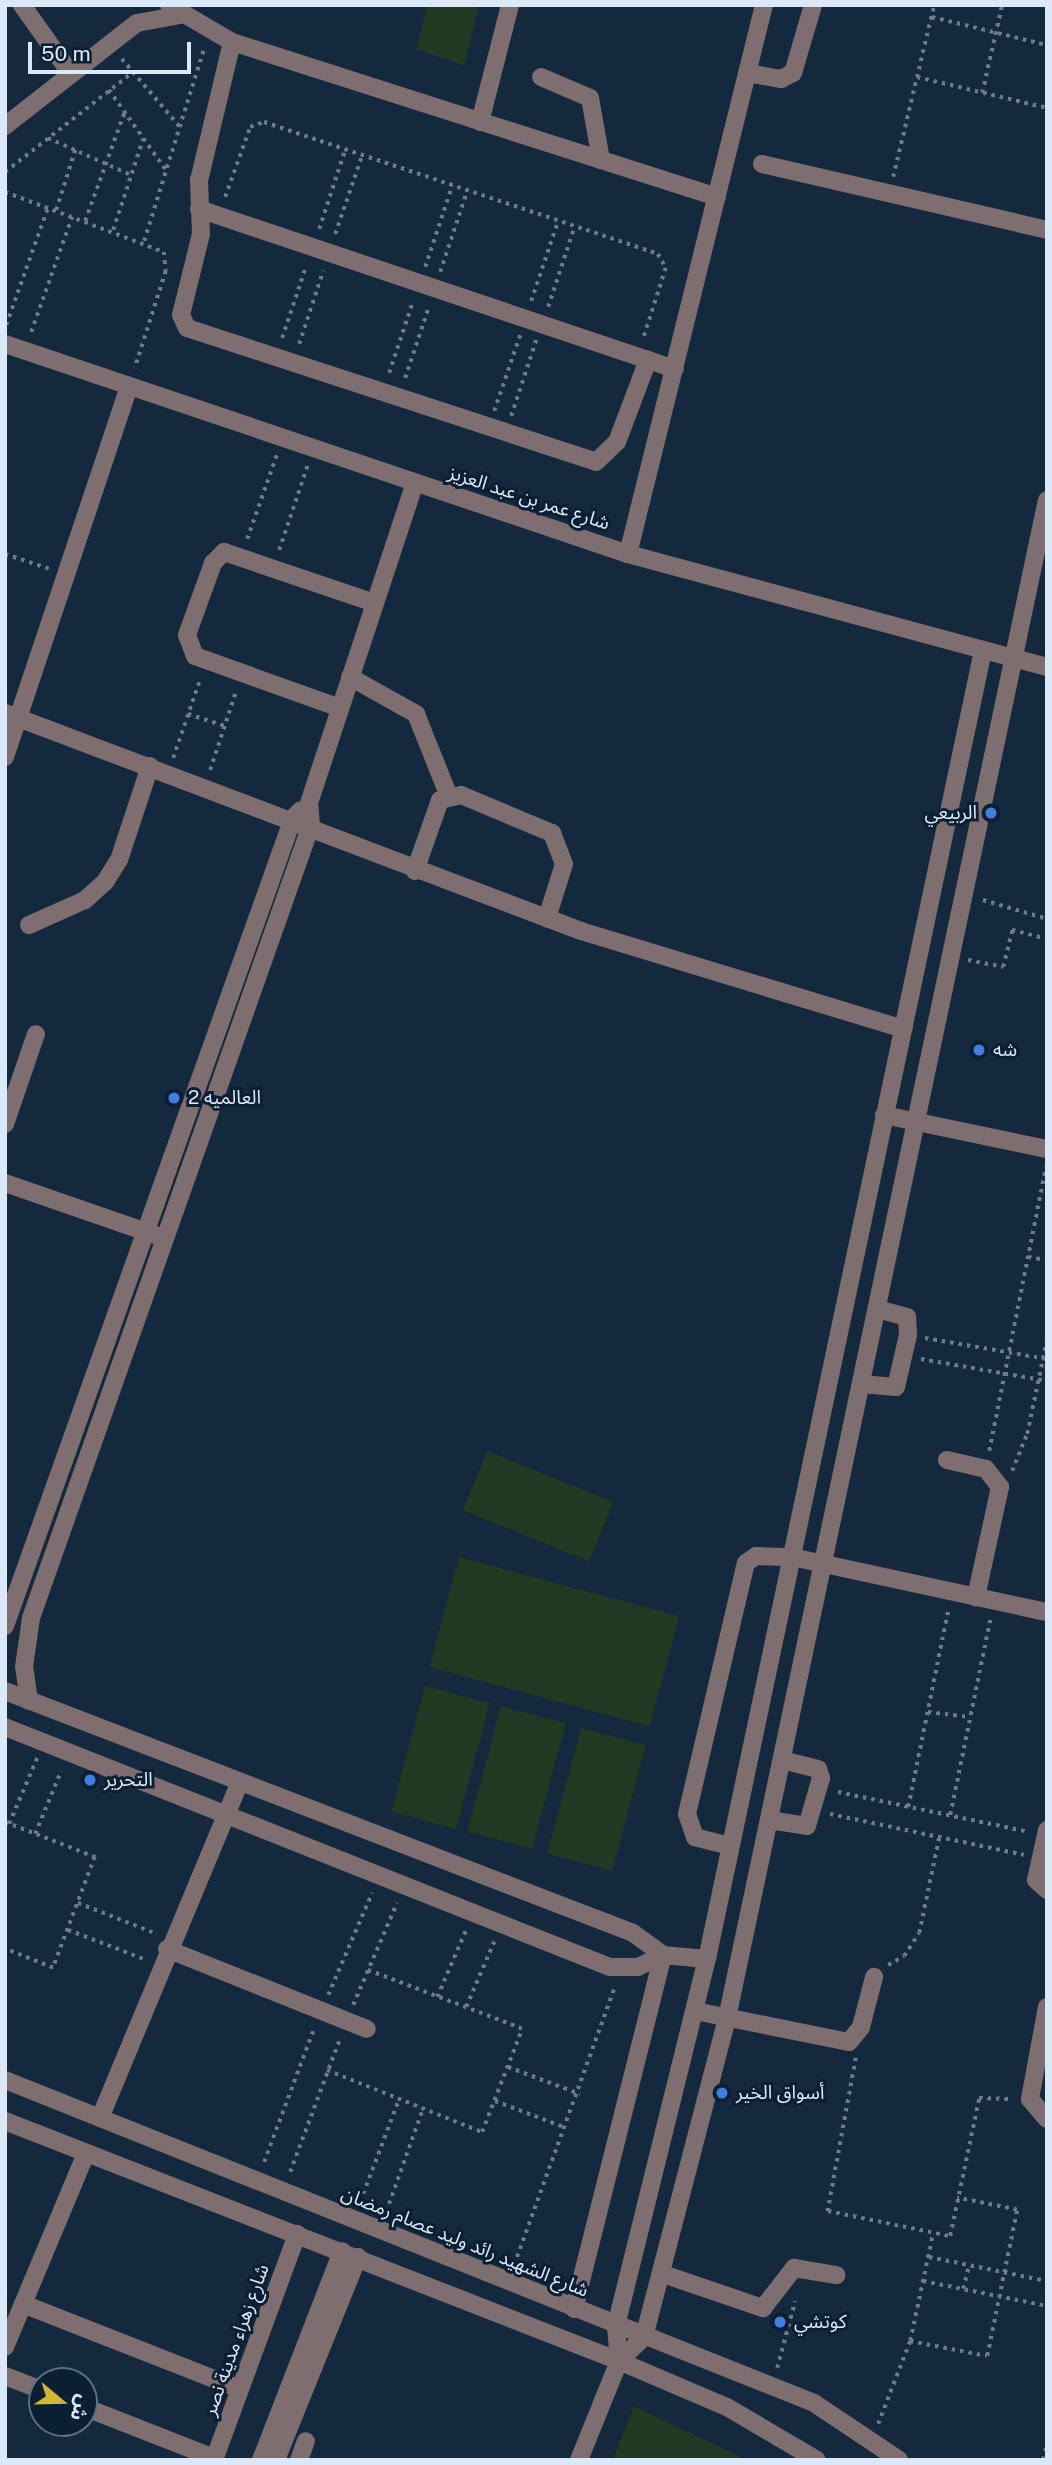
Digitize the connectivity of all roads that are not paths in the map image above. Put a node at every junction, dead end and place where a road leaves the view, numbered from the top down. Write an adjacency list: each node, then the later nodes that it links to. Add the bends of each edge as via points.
1 (22, 5): 8 (street)
2 (510, 5): 10 (street)
3 (764, 5): 7 (street)
4 (813, 5): 7 (street, via 793,73 781,79)
5 (175, 10): 6 (street); 8 (street, via 138,23)
6 (232, 42): 10 (street); 15 (street, via 199,180)
7 (747, 73): 14 (street)
8 (71, 74): 11 (street)
9 (541, 77): 12 (street, via 590,98)
10 (480, 122): 12 (street)
11 (5, 126)
12 (601, 160): 14 (street)
13 (762, 164): 16 (street, via 888,197)
14 (717, 197): 19 (street)
15 (199, 209): 18 (street); 18 (street, via 201,233 181,315 198,335 596,462 617,442)
16 (1047, 230)
17 (5, 344): 20 (street, شارع عمر بن عبد العزيز)
18 (643, 358): 19 (street)
19 (675, 369): 23 (street)
20 (129, 387): 21 (street, شارع عمر بن عبد العزيز); 30 (street, via 67,575)
21 (415, 483): 23 (street, شارع عمر بن عبد العزيز); 24 (street)
22 (1047, 500): 26 (street)
23 (628, 554): 25 (street, شارع عمر بن عبد العزيز)
24 (375, 603): 28 (street); 29 (street, via 242,555 217,556 187,635 188,651 206,660)
25 (982, 650): 26 (street, شارع عمر بن عبد العزيز); 40 (street)
26 (1014, 658): 27 (street, شارع عمر بن عبد العزيز); 43 (street)
27 (1047, 667)
28 (350, 677): 29 (street); 33 (street, via 416,714)
29 (341, 708): 34 (street)
30 (12, 715): 31 (street); 32 (street)
31 (5, 757)
32 (150, 766): 35 (street); 39 (street, via 119,860 104,882 85,900)
33 (449, 794): 37 (street, via 438,805); 38 (street, via 552,833 564,864)
34 (309, 803): 35 (street); 36 (street)
35 (292, 818): 36 (street); 47 (street)
36 (311, 825): 37 (street); 48 (street)
37 (415, 871): 38 (street)
38 (547, 918): 40 (street)
39 (29, 925)
40 (902, 1029): 42 (street)
41 (36, 1034): 44 (street)
42 (884, 1115): 43 (street); 52 (street)
43 (916, 1122): 45 (street); 49 (street)
44 (5, 1124)
45 (1047, 1149)
46 (5, 1183): 47 (street)
47 (146, 1232): 48 (street); 56 (street)
48 (164, 1238): 58 (street, via 31,1618 24,1668)
49 (877, 1309): 50 (street); 50 (street, via 907,1317 908,1335 892,1390)
50 (861, 1384): 53 (street)
51 (947, 1460): 54 (street, via 986,1468 1000,1487)
52 (792, 1557): 53 (street); 65 (street); 65 (street, via 755,1556 746,1563 687,1814 695,1837)
53 (823, 1564): 54 (street); 60 (street)
54 (985, 1599): 55 (street)
55 (1047, 1612)
56 (5, 1626)
57 (5, 1691): 58 (street)
58 (29, 1701): 61 (street)
59 (5, 1727): 62 (street)
60 (782, 1760): 63 (street); 63 (street, via 818,1769 814,1811 807,1826)
61 (238, 1786): 62 (street); 68 (street, via 633,1933)
62 (224, 1816): 67 (street); 68 (street, via 620,1970)
63 (769, 1820): 73 (street)
64 (1046, 1833): 66 (street, via 1036,1884)
65 (730, 1846): 69 (street)
66 (1047, 1890)
67 (166, 1951): 74 (street); 76 (street)
68 (663, 1955): 69 (street); 85 (street)
69 (707, 1959): 72 (street)
70 (874, 1978): 73 (street, via 861,2027 849,2042)
71 (1047, 2007): 77 (street, via 1030,2099)
72 (695, 2011): 73 (street); 86 (street)
73 (727, 2018): 82 (street)
74 (367, 2029)
75 (5, 2080): 76 (street, شارع الشهيد رائد وليد عصام رمضان)
76 (100, 2118): 85 (street, شارع الشهيد رائد وليد عصام رمضان)
77 (1047, 2119)
78 (5, 2121): 79 (street)
79 (86, 2153): 80 (street); 84 (street)
80 (298, 2234): 81 (street); 92 (street, شارع زهراء مدينة نصر)
81 (350, 2254): 89 (street); 96 (street); 97 (street)
82 (663, 2274): 83 (street, via 764,2308 789,2271 804,2267); 87 (street)
83 (836, 2275)
84 (23, 2304): 88 (street); 92 (street)
85 (574, 2309): 86 (street, شارع الشهيد رائد وليد عصام رمضان)
86 (616, 2326): 87 (street, شارع الشهيد رائد وليد عصام رمضان); 89 (street)
87 (644, 2337): 89 (street); 101 (street, شارع الشهيد رائد وليد عصام رمضان, via 772,2386 873,2439)
88 (5, 2347)
89 (619, 2361): 99 (street); 100 (street, via 727,2407)
90 (5, 2376): 91 (street)
91 (28, 2385)
92 (240, 2389): 95 (street, شارع زهراء مدينة نصر)
93 (98, 2413): 95 (street)
94 (306, 2441): 98 (street)
95 (214, 2459)
96 (261, 2460)
97 (276, 2460)
98 (299, 2460)
99 (579, 2460)
100 (817, 2460)
101 (899, 2460)

